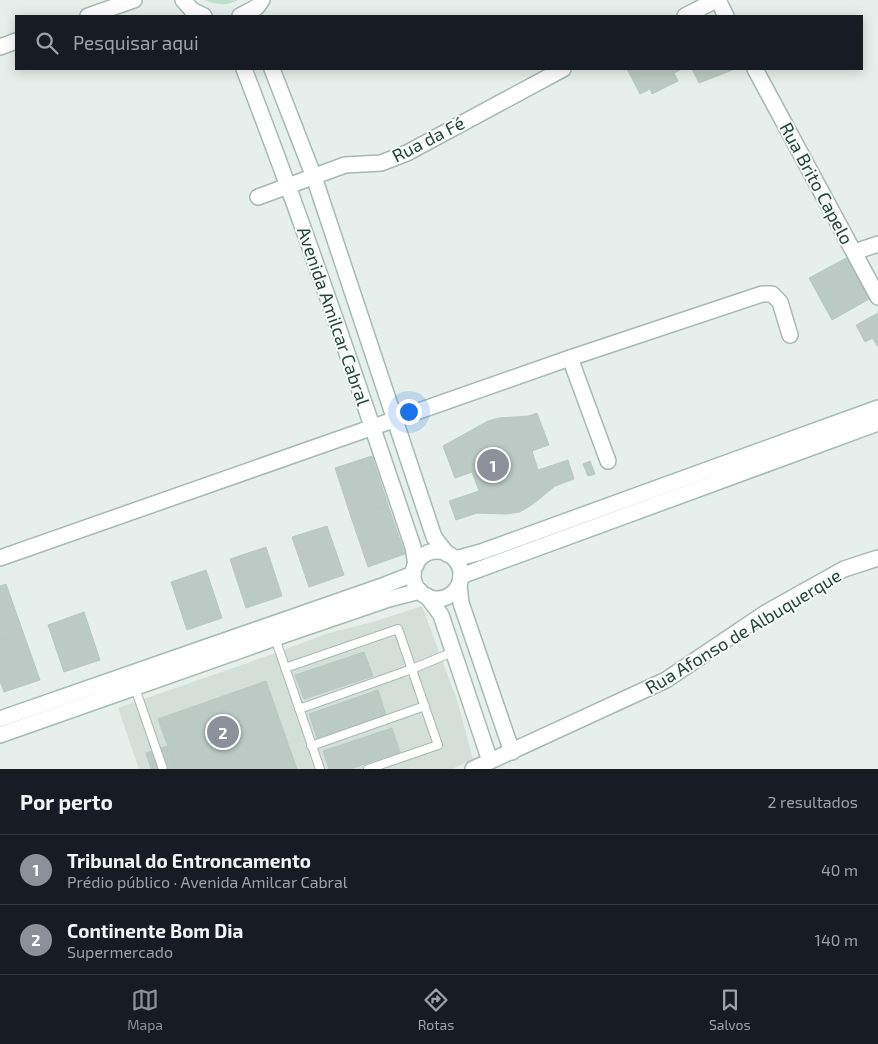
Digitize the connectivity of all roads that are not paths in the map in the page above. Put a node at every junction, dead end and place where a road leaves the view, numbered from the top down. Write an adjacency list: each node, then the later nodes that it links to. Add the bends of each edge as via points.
1 (134, 0): 5 (street)
2 (183, 0): 6 (street)
3 (717, 0): 8 (street); 9 (street)
4 (259, 8): 7 (street)
5 (91, 15)
6 (202, 15)
7 (242, 15)
8 (687, 15)
9 (725, 15)
10 (15, 41): 11 (street)
11 (0, 47)
12 (244, 70): 17 (street, Avenida Amilcar Cabral)
13 (272, 70): 16 (street, Avenida Amilcar Cabral)
14 (561, 70): 16 (street, Rua da Fé, via 407,152 381,163 346,165)
15 (756, 70): 20 (street, Rua Brito Capelo)
16 (314, 177): 17 (street, Rua da Fé); 25 (street, Avenida Amilcar Cabral)
17 (289, 185): 18 (street, Rua da Fé); 27 (street, Avenida Amilcar Cabral)
18 (258, 197)
19 (878, 244): 20 (street)
20 (854, 252): 21 (street, Rua Brito Capelo)
21 (878, 297)
22 (790, 335): 23 (street, via 780,302 772,294 762,294)
23 (570, 358): 25 (street); 28 (street)
24 (878, 408): 29 (street, via 481,552)
25 (395, 419): 27 (street); 29 (street, Avenida Amilcar Cabral, via 434,537)
26 (878, 423): 33 (street)
27 (373, 427): 30 (street); 32 (street, Avenida Amilcar Cabral, via 413,547)
28 (608, 461)
29 (451, 556): 32 (street, via 440,552 426,554); 33 (street, via 458,564)
30 (0, 558)
31 (878, 558): 45 (street, Rua Afonso de Albuquerque, via 844,569 767,612 666,680)
32 (414, 569): 34 (street, via 416,586); 42 (street)
33 (460, 581): 34 (street, via 449,596 442,598); 45 (street, via 461,603)
34 (423, 594): 35 (street, via 389,599); 36 (street, via 441,615)
35 (275, 638): 37 (lane); 39 (street)
36 (453, 652): 38 (lane); 46 (street)
37 (285, 668): 38 (lane, via 398,629); 41 (lane)
38 (412, 669): 40 (lane); 41 (lane)
39 (135, 688): 43 (street); 47 (lane)
40 (425, 706): 44 (lane); 49 (lane, via 438,745)
41 (299, 709): 44 (lane)
42 (0, 719)
43 (0, 735)
44 (311, 746): 48 (lane)
45 (512, 752): 46 (street, Rua Afonso de Albuquerque)
46 (490, 761): 50 (street, Rua Afonso de Albuquerque)
47 (163, 769)
48 (320, 769)
49 (368, 769)
50 (473, 769)

